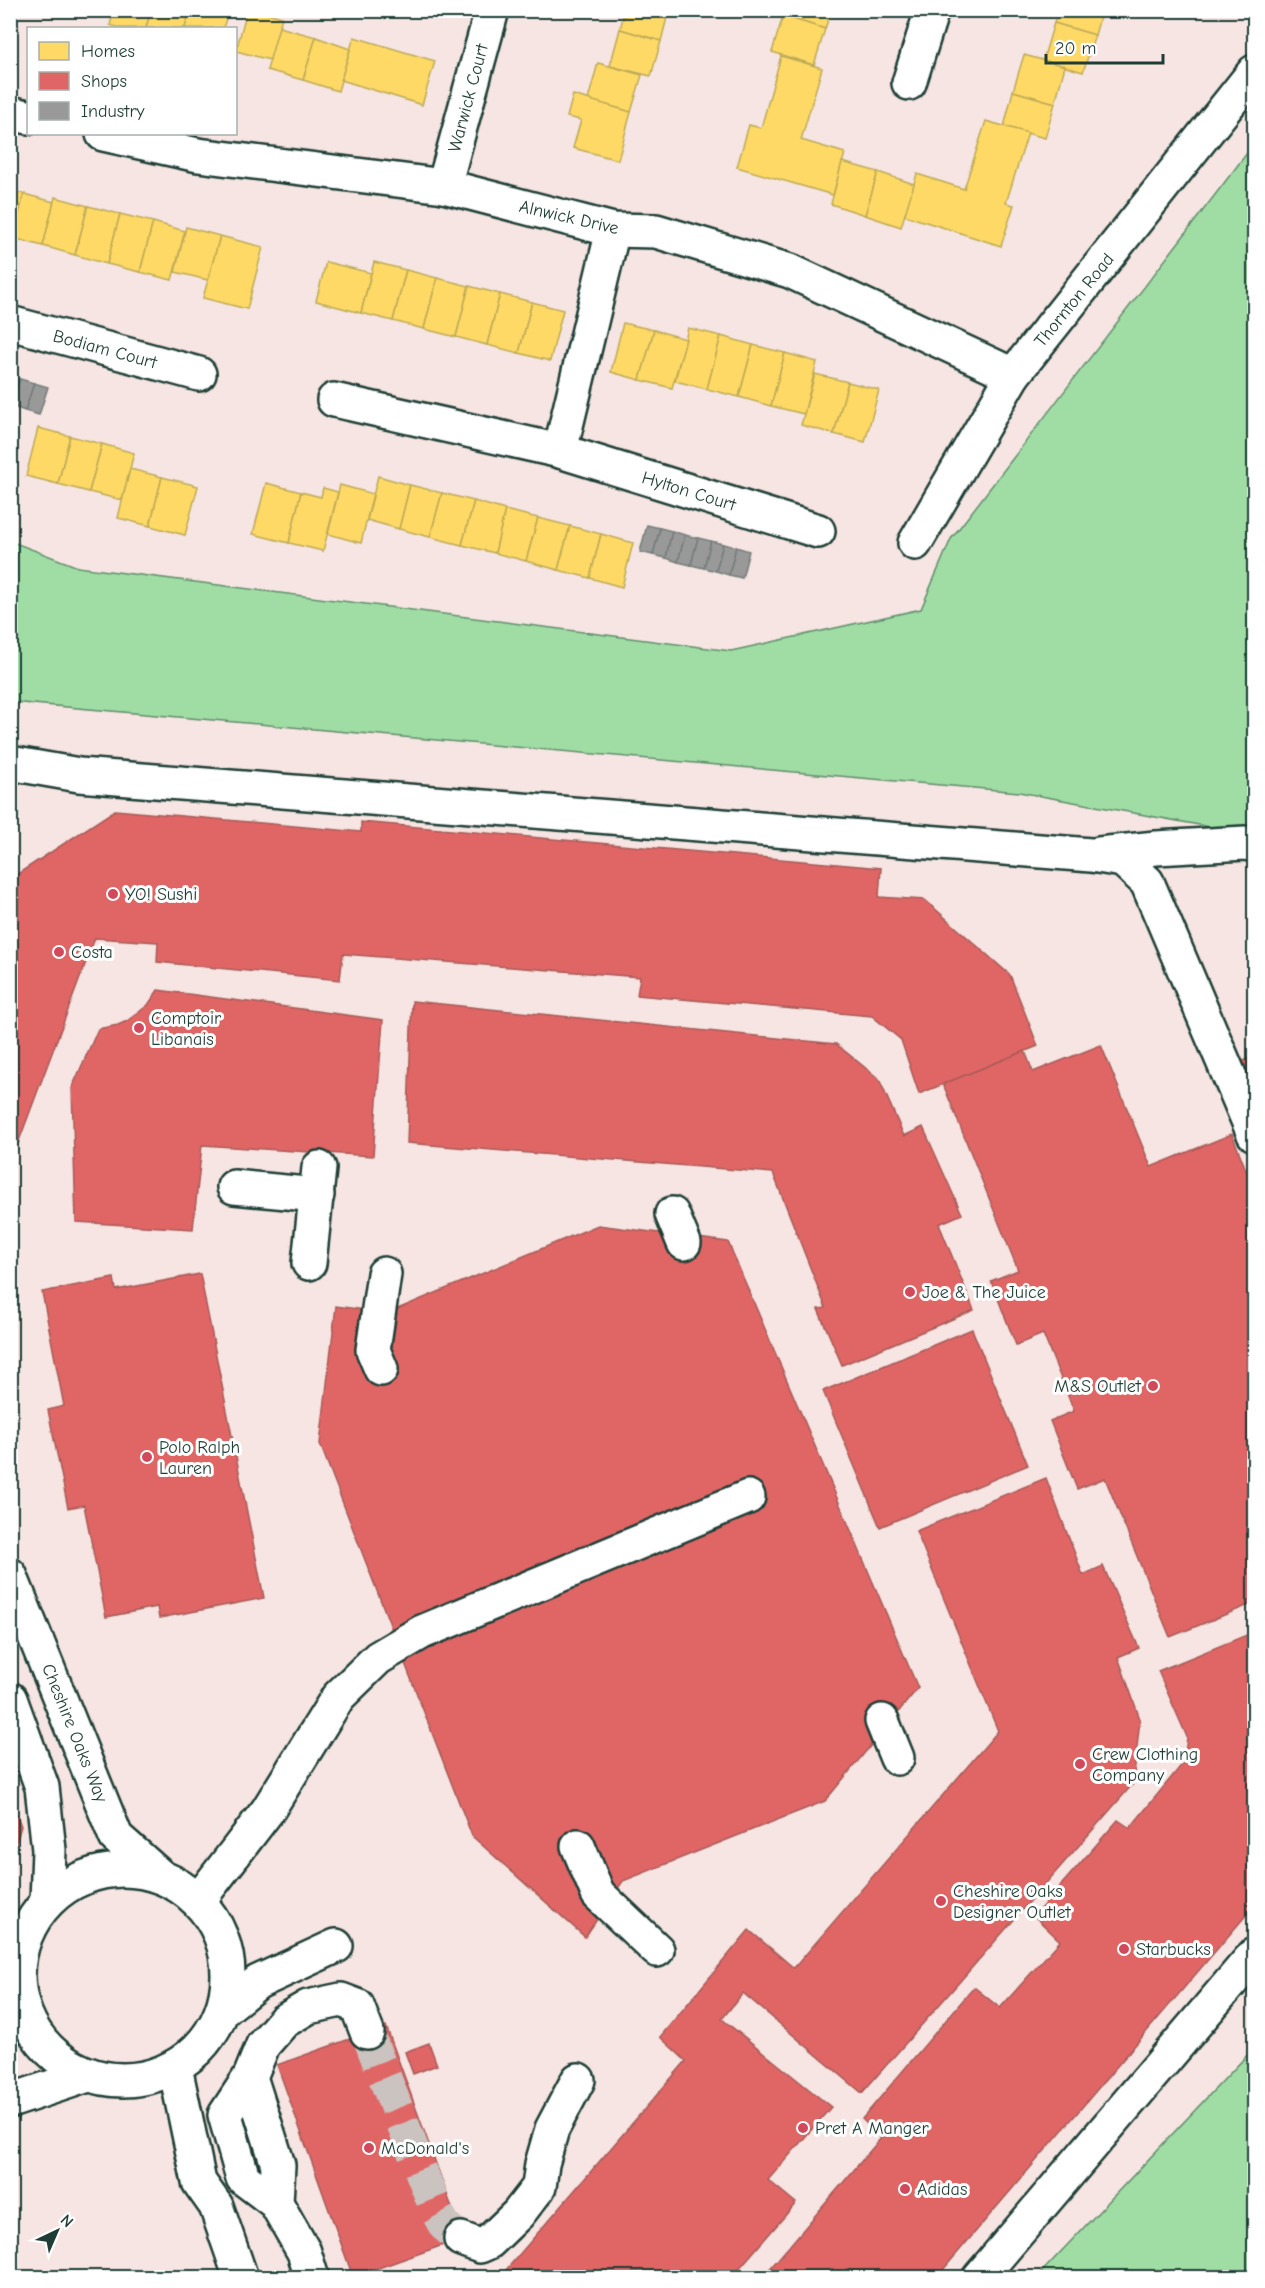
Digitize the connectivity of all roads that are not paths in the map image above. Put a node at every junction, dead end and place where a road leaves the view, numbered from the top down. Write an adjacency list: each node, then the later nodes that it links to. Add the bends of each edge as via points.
1 (492, 10): 8 (street, Warwick Court)
2 (932, 10): 4 (street)
3 (1254, 72): 12 (street, Thornton Road)
4 (909, 83)
5 (10, 113): 6 (street)
6 (27, 117)
7 (108, 135): 8 (street, Alnwick Drive, via 198,155)
8 (444, 186): 9 (street, Alnwick Drive)
9 (612, 230): 12 (street, Alnwick Drive, via 656,231 790,271); 14 (street)
10 (10, 323): 11 (street, Bodiam Court)
11 (199, 374)
12 (1013, 375): 16 (street, Thornton Road)
13 (334, 400): 14 (street, Hylton Court)
14 (561, 451): 15 (street, Hylton Court)
15 (818, 531)
16 (915, 543)
17 (10, 763): 19 (street, via 79,775)
18 (1254, 845): 19 (street, via 1156,848)
19 (1092, 855): 20 (street, via 1123,860 1147,882)
20 (1254, 1134)
21 (234, 1187): 22 (street, via 318,1181)
22 (309, 1263)
23 (384, 1274): 24 (street, via 373,1350)
24 (381, 1369)
25 (748, 1497): 33 (street, via 422,1632 378,1658 338,1697 268,1810)
26 (10, 1575): 31 (street, Cheshire Oaks Way, via 116,1837)
27 (10, 1700): 32 (street, via 42,1787 49,1850)
28 (882, 1721): 29 (street)
29 (897, 1758)
30 (578, 1846): 35 (street, via 598,1894)
31 (160, 1876): 32 (street, via 111,1870 78,1880); 33 (street)
32 (47, 1901): 37 (street, via 24,1937)
33 (198, 1901): 38 (street, via 218,1929 227,1962 228,1990)
34 (336, 1946): 38 (street, via 258,1982)
35 (657, 1950)
36 (1254, 1955): 47 (street)
37 (14, 1971): 41 (street, via 25,2015 43,2045 65,2064)
38 (222, 2011): 40 (street, via 202,2045)
39 (367, 2032): 46 (street, via 357,2006 341,2000 308,2007 284,2020 262,2045 250,2077 278,2164 276,2203 304,2252)
40 (176, 2067): 41 (street, via 132,2081); 45 (street, via 199,2182 216,2206)
41 (88, 2075): 43 (street)
42 (578, 2080): 44 (street, via 552,2129 540,2187 489,2242 480,2246)
43 (10, 2101)
44 (460, 2238)
45 (241, 2277)
46 (312, 2277)
47 (979, 2277)

